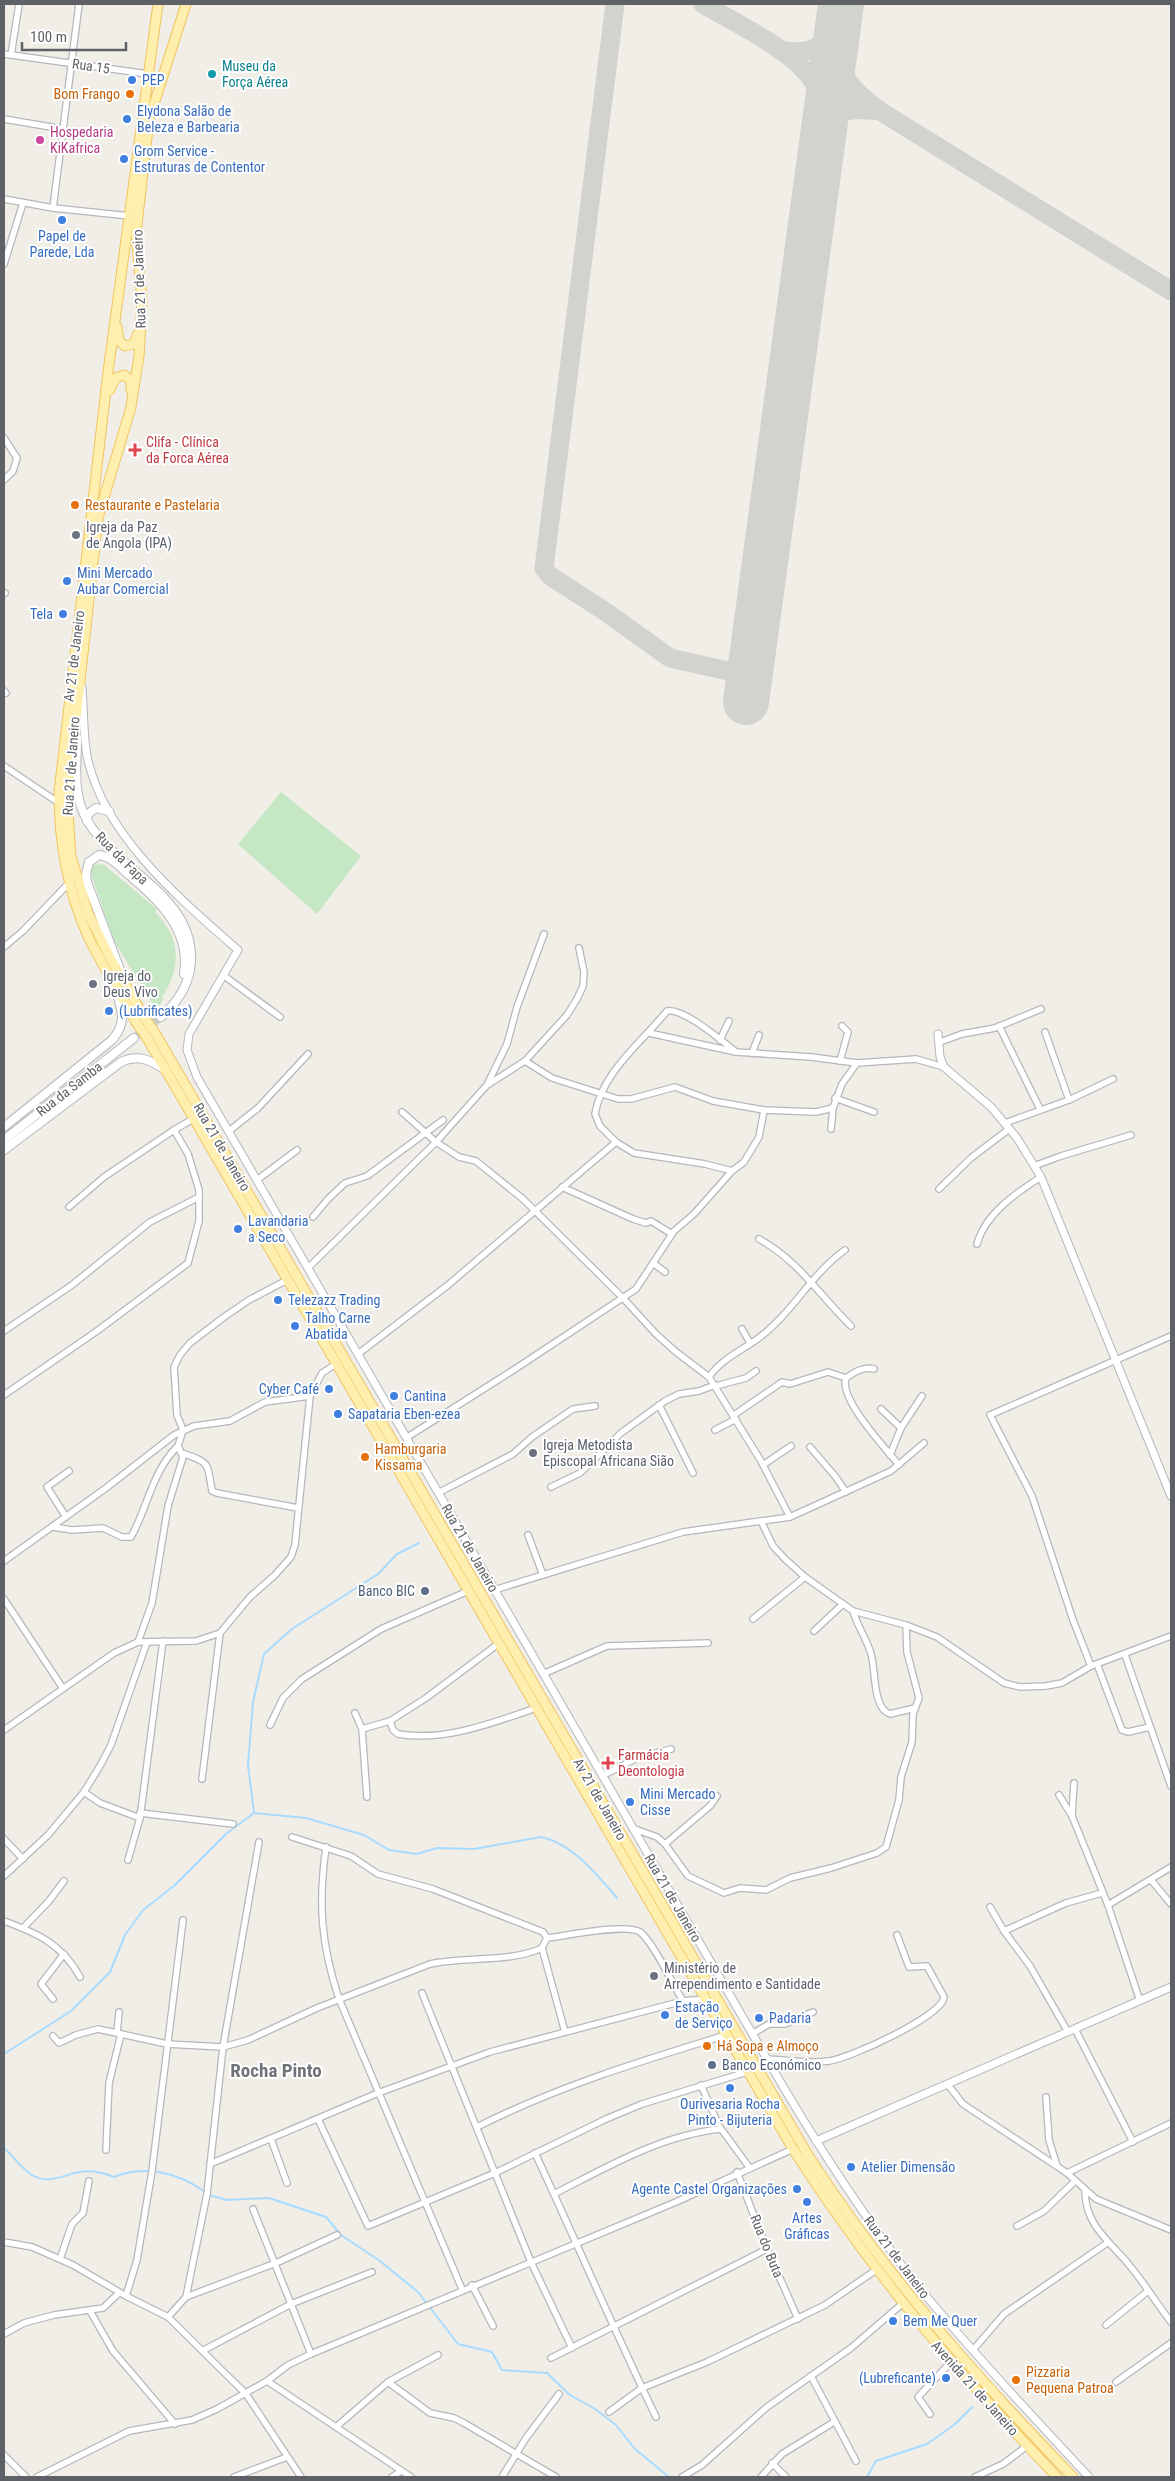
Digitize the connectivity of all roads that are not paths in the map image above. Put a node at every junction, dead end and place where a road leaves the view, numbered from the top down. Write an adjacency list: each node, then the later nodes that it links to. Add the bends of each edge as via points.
1 (19, 4): 6 (street)
2 (79, 4): 7 (street)
3 (158, 4): 8 (main road, Rua 21 de Janeiro)
4 (186, 4): 18 (main road, Rua 21 de Janeiro, via 153,102 146,142 136,233)
5 (4, 54): 6 (street, Rua 15)
6 (11, 55): 7 (street, Rua 15)
7 (71, 63): 8 (street, Rua 15); 10 (street)
8 (148, 74): 14 (main road, Rua 21 de Janeiro)
9 (4, 119): 10 (street)
10 (63, 128): 13 (street)
11 (4, 199): 12 (street)
12 (23, 203): 13 (street); 15 (street)
13 (53, 208): 14 (street)
14 (130, 216): 17 (main road, Rua 21 de Janeiro)
15 (6, 250): 16 (street)
16 (4, 264)
17 (117, 307): 18 (main road, via 118,337 125,346 134,344); 19 (main road, Rua 21 de Janeiro)
18 (142, 314): 20 (main road, Rua 21 de Janeiro, via 136,382)
19 (102, 431): 20 (main road, via 112,383 119,375 124,375 132,385); 23 (main road, Rua 21 de Janeiro)
20 (124, 432): 24 (main road, Rua 21 de Janeiro, via 98,518)
21 (4, 438): 22 (street, via 17,458 13,471)
22 (4, 480)
23 (84, 569): 27 (main road, Av 21 de Janeiro, via 60,769)
24 (80, 670): 25 (main road, Rua 21 de Janeiro); 28 (street, via 87,755)
25 (79, 681): 29 (main road, Rua da Fapa, via 76,785); 36 (main road, Rua 21 de Janeiro, via 68,780 67,825 71,856 88,913)
26 (4, 766): 27 (street)
27 (59, 803): 30 (main road, Av 21 de Janeiro)
28 (109, 812): 29 (main road, via 96,808 88,814); 35 (street, Rua 21 de Janeiro, via 158,875 238,950)
29 (87, 821): 36 (main road, Rua da Fapa, via 103,841 175,910 186,932 191,954 188,978 178,1000 160,1015 185,973 186,957 179,931 157,900 107,857 99,855 89,862 87,882)
30 (69, 883): 32 (street); 34 (main road, Av 21 de Janeiro, via 88,935)
31 (544, 934): 59 (street, via 507,1044)
32 (4, 947)
33 (579, 948): 54 (street, via 584,972 583,986 577,999)
34 (110, 975): 39 (main road, Av 21 de Janeiro); 71 (main road, via 123,1013 117,1034 107,1046)
35 (223, 975): 38 (street); 74 (street, Rua 21 de Janeiro, via 195,1023 186,1050 194,1071)
36 (124, 982): 39 (main road, Rua 21 de Janeiro)
37 (1041, 1009): 42 (street)
38 (280, 1017)
39 (140, 1019): 47 (main road, Rua 21 de Janeiro, bridge)
40 (729, 1021): 48 (street)
41 (842, 1026): 53 (street, via 848,1032)
42 (999, 1026): 49 (street); 64 (street)
43 (1045, 1032): 62 (street)
44 (649, 1033): 48 (street, via 666,1011 673,1010); 50 (street); 60 (street, via 625,1058)
45 (938, 1034): 49 (street)
46 (759, 1035): 51 (street)
47 (151, 1036): 57 (main road, Rua 21 de Janeiro); 146 (main road, Rua 21 de Janeiro)
48 (720, 1040): 50 (street)
49 (940, 1042): 56 (street)
50 (736, 1052): 51 (street)
51 (752, 1053): 53 (street)
52 (308, 1054): 74 (street, via 258,1108)
53 (840, 1061): 55 (street)
54 (525, 1062): 59 (street); 60 (street, via 544,1075)
55 (856, 1063): 56 (street, via 916,1059); 61 (street)
56 (944, 1067): 70 (street, via 979,1096)
57 (166, 1070): 68 (main road, Rua 21 de Janeiro); 81 (main road, via 142,1058 121,1062)
58 (1113, 1079): 62 (street)
59 (487, 1085): 79 (street)
60 (602, 1093): 65 (street, via 625,1100 675,1087 713,1101); 80 (street, via 596,1108 596,1121)
61 (835, 1098): 63 (street); 67 (street)
62 (1069, 1100): 64 (street)
63 (832, 1108): 65 (street, via 816,1112); 72 (street)
64 (1040, 1109): 70 (street)
65 (764, 1110): 84 (street, via 756,1145 744,1162)
66 (402, 1112): 75 (street)
67 (874, 1112)
68 (194, 1119): 73 (street); 100 (main road, Rua 21 de Janeiro)
69 (443, 1120): 75 (street)
70 (1007, 1126): 83 (street); 88 (street)
71 (4, 1127)
72 (832, 1129)
73 (174, 1130): 89 (street, via 195,1173); 90 (street, via 104,1177)
74 (229, 1131): 86 (street, Rua 21 de Janeiro)
75 (426, 1132): 79 (street); 92 (street, via 367,1176 345,1183)
76 (4, 1135): 78 (main road, Rua da Samba, via 134,1037)
77 (1131, 1135): 83 (street)
78 (4, 1140)
79 (436, 1142): 91 (street, via 459,1157 476,1161); 98 (street)
80 (616, 1142): 84 (street, via 634,1153); 87 (street)
81 (4, 1150)
82 (297, 1150): 86 (street)
83 (1034, 1166): 85 (street)
84 (732, 1171): 93 (street)
85 (1040, 1177): 95 (street, via 1007,1201 982,1231); 109 (street)
86 (257, 1180): 98 (street, Rua 21 de Janeiro)
87 (562, 1187): 91 (street); 93 (street, via 633,1219 651,1221)
88 (938, 1189)
89 (199, 1197): 105 (street, via 150,1222 72,1285); 116 (street, via 200,1221 188,1263)
90 (69, 1207)
91 (534, 1210): 102 (street); 108 (street, via 448,1285)
92 (314, 1217)
93 (672, 1234): 97 (street)
94 (760, 1239): 101 (street, via 794,1263)
95 (977, 1244)
96 (845, 1250): 101 (street)
97 (653, 1263): 99 (street); 102 (street, via 643,1281)
98 (308, 1268): 108 (street, Rua 21 de Janeiro)
99 (665, 1272)
100 (287, 1280): 110 (main road, Rua 21 de Janeiro); 124 (street, via 224,1317 180,1354 174,1367 177,1415)
101 (811, 1284): 103 (street); 107 (street, via 770,1329)
102 (623, 1298): 113 (street, via 668,1346); 126 (street)
103 (851, 1326)
104 (742, 1329): 107 (street)
105 (4, 1331)
106 (1171, 1336): 109 (street)
107 (750, 1343): 113 (street, via 729,1356)
108 (358, 1354): 126 (street, Rua 21 de Janeiro)
109 (1116, 1359): 140 (street); 167 (street, via 990,1415 1032,1496 1067,1603)
110 (336, 1364): 117 (street, via 322,1373); 152 (main road, Rua 21 de Janeiro)
111 (874, 1369): 114 (street, via 864,1368)
112 (756, 1371): 115 (street, via 746,1378)
113 (709, 1377): 115 (street)
114 (846, 1378): 122 (street, via 828,1372 790,1384 782,1382); 132 (street, via 845,1387 852,1403)
115 (715, 1385): 119 (street, via 674,1396); 122 (street)
116 (4, 1395)
117 (310, 1396): 124 (street, via 264,1402 230,1421); 141 (street)
118 (922, 1396): 123 (street)
119 (659, 1405): 136 (street); 137 (street, via 622,1433 580,1473)
120 (595, 1406): 139 (street, via 573,1409 538,1432 513,1454)
121 (881, 1408): 123 (street)
122 (735, 1417): 125 (street); 133 (street)
123 (900, 1428): 132 (street)
124 (183, 1430): 128 (street); 142 (street)
125 (715, 1430)
126 (406, 1438): 139 (street, Rua 21 de Janeiro)
127 (924, 1443): 134 (street)
128 (178, 1446): 131 (street); 145 (street, via 164,1463 131,1537 122,1537 103,1528 72,1530)
129 (791, 1446): 133 (street)
130 (810, 1447): 138 (street)
131 (182, 1453): 141 (street, via 204,1460 212,1490 217,1493); 162 (street, via 168,1506 152,1603)
132 (890, 1455): 134 (street)
133 (763, 1465): 143 (street)
134 (898, 1465): 138 (street)
135 (69, 1471): 142 (street, via 47,1487)
136 (693, 1473)
137 (551, 1487)
138 (846, 1492): 143 (street)
139 (438, 1493): 151 (street, Rua 21 de Janeiro)
140 (1171, 1496)
141 (298, 1508): 159 (street, via 296,1544 291,1557 250,1597)
142 (66, 1517): 145 (street)
143 (790, 1517): 144 (street)
144 (761, 1521): 149 (street, via 683,1532); 150 (street, via 773,1546)
145 (52, 1527): 148 (street)
146 (446, 1534): 250 (main road, Av 21 de Janeiro)
147 (528, 1535): 149 (street)
148 (4, 1561)
149 (542, 1575): 151 (street)
150 (805, 1577): 154 (street); 156 (street)
151 (494, 1590): 168 (street, Rua 21 de Janeiro)
152 (468, 1591): 164 (main road, Rua 21 de Janeiro); 174 (street, via 381,1629 302,1679 284,1698)
153 (4, 1599): 169 (street)
154 (843, 1604): 155 (street); 158 (street)
155 (854, 1611): 157 (street); 171 (street, via 871,1654 875,1687 883,1707 890,1714)
156 (752, 1619)
157 (906, 1625): 167 (street, via 950,1645 1004,1684 1020,1687 1062,1683); 171 (street, via 907,1652 919,1698)
158 (814, 1631)
159 (220, 1633): 161 (street, via 196,1641); 180 (street)
160 (1171, 1636): 166 (street)
161 (163, 1641): 163 (street); 187 (street)
162 (138, 1642): 163 (street); 169 (street, via 114,1653)
163 (147, 1642): 183 (street, via 110,1744)
164 (498, 1644): 170 (main road, Rua 21 de Janeiro); 173 (street)
165 (708, 1644): 168 (street, via 608,1646)
166 (1125, 1655): 167 (street); 175 (street)
167 (1094, 1665): 175 (street, via 1122,1730 1128,1732)
168 (543, 1674): 179 (street, Rua 21 de Janeiro)
169 (62, 1688): 177 (street)
170 (536, 1708): 173 (street, via 431,1735 398,1734); 219 (main road, Rua 21 de Janeiro)
171 (915, 1708): 194 (street, via 912,1742 901,1777 888,1842 882,1851 790,1878 766,1890 740,1888 724,1893 688,1876)
172 (355, 1713): 176 (street)
173 (390, 1721): 176 (street)
174 (270, 1725)
175 (1150, 1726): 182 (street)
176 (362, 1729): 186 (street)
177 (4, 1730)
178 (671, 1749): 179 (street, via 637,1758)
179 (602, 1776): 190 (street, Rua 21 de Janeiro)
180 (202, 1779)
181 (1074, 1783): 188 (street)
182 (1171, 1786)
183 (84, 1792): 187 (street, via 109,1807); 196 (street, via 48,1835)
184 (1059, 1795): 188 (street)
185 (717, 1796): 194 (street, via 710,1806)
186 (367, 1797)
187 (140, 1816): 189 (street); 197 (street)
188 (1072, 1816): 202 (street)
189 (233, 1824)
190 (632, 1828): 194 (street, via 653,1835); 228 (street, Rua 21 de Janeiro)
191 (292, 1837): 195 (street)
192 (4, 1839): 196 (street)
193 (259, 1842): 232 (street)
194 (665, 1844)
195 (326, 1847): 211 (street, via 357,1859 378,1874 433,1889 543,1932); 218 (street, via 321,1921)
196 (22, 1859): 199 (street)
197 (128, 1860)
198 (1171, 1867): 200 (street)
199 (4, 1876)
200 (1151, 1880): 203 (street); 204 (street)
201 (64, 1881): 208 (street)
202 (1102, 1893): 204 (street); 209 (street, via 1066,1903)
203 (1171, 1904)
204 (1108, 1905): 221 (street)
205 (990, 1907): 209 (street)
206 (183, 1920): 231 (street)
207 (4, 1921): 208 (street)
208 (24, 1927): 213 (street, via 42,1936)
209 (1004, 1932): 226 (street, via 1030,1966)
210 (897, 1935): 233 (street, via 909,1967 928,1966 944,1997 941,2004 850,2056 821,2062)
211 (547, 1938): 212 (street); 220 (street, via 607,1929 639,1932 658,1956)
212 (542, 1948): 218 (street, via 524,1954 430,1964); 225 (street)
213 (64, 1954): 214 (street); 217 (street, via 41,1984)
214 (80, 1977)
215 (1171, 1987): 221 (street)
216 (422, 1993): 234 (street)
217 (54, 1999)
218 (339, 1999): 232 (street, via 248,2040); 238 (street)
219 (705, 1999): 220 (street); 229 (main road, Rua 21 de Janeiro)
220 (683, 2001): 225 (street)
221 (1140, 2001): 224 (street)
222 (120, 2012): 227 (street)
223 (813, 2012): 228 (street, via 785,2024 769,2024)
224 (1075, 2028): 226 (street); 246 (street)
225 (565, 2032): 234 (street)
226 (1068, 2032): 236 (street)
227 (119, 2034): 230 (street, via 91,2030 59,2043); 231 (street); 248 (street, via 109,2083)
228 (752, 2034): 233 (street, Rua 21 de Janeiro)
229 (726, 2035): 235 (main road, Rua 21 de Janeiro); 242 (street, via 593,2078 513,2109)
230 (53, 2036)
231 (167, 2044): 232 (street); 280 (street, via 152,2171 137,2260)
232 (223, 2047): 251 (street)
233 (767, 2059): 245 (street, Rua 21 de Janeiro)
234 (452, 2066): 238 (street); 242 (street)
235 (747, 2072): 237 (street); 247 (main road, Rua 21 de Janeiro)
236 (948, 2084): 245 (street); 252 (street, via 967,2107)
237 (701, 2085): 243 (street); 249 (street, via 616,2115)
238 (378, 2092): 240 (street); 262 (street)
239 (1046, 2097): 252 (street, via 1049,2140)
240 (318, 2119): 244 (street); 262 (street, via 366,2224 370,2226)
241 (1171, 2123): 246 (street)
242 (477, 2127): 255 (street)
243 (721, 2129): 253 (street); 261 (street, via 653,2147)
244 (271, 2139): 251 (street); 259 (street)
245 (816, 2141): 295 (street, Rua 21 de Janeiro, via 890,2250)
246 (1133, 2142): 256 (street)
247 (793, 2149): 253 (street); 274 (main road, Avenida 21 de Janeiro)
248 (106, 2150)
249 (535, 2153): 255 (street); 261 (street)
250 (809, 2157): 333 (main road, Avenida 21 de Janeiro, via 873,2249 933,2325)
251 (210, 2164): 281 (street)
252 (1057, 2166): 256 (street)
253 (749, 2167): 254 (street)
254 (737, 2172): 267 (street, via 676,2202); 270 (street, Rua do Buta)
255 (495, 2173): 262 (street); 272 (street)
256 (1067, 2173): 258 (street)
257 (89, 2181): 271 (street, via 82,2213 72,2224)
258 (1074, 2181): 260 (street); 264 (street, via 1044,2211)
259 (287, 2183)
260 (1085, 2191): 265 (street, via 1100,2201); 269 (street, via 1089,2211)
261 (554, 2194): 267 (street)
262 (427, 2202): 277 (street)
263 (253, 2209): 273 (street)
264 (1017, 2226)
265 (1171, 2230)
266 (337, 2235): 273 (street)
267 (577, 2241): 272 (street); 290 (street)
268 (4, 2242): 271 (street, via 32,2247)
269 (1108, 2243): 278 (street, via 1125,2259); 295 (street, via 1004,2314)
270 (767, 2249): 286 (street, Rua do Buta); 290 (street)
271 (60, 2259): 279 (street)
272 (531, 2262): 276 (street); 293 (street)
273 (276, 2263): 281 (street); 282 (street)
274 (876, 2270): 283 (main road, Avenida 21 de Janeiro); 286 (street, via 825,2306)
275 (372, 2272): 282 (street)
276 (472, 2285): 277 (street); 289 (street)
277 (462, 2289): 296 (street)
278 (1148, 2291): 287 (street); 288 (street)
279 (119, 2293): 280 (street); 284 (street, via 108,2305)
280 (126, 2296): 285 (street)
281 (186, 2297): 285 (street)
282 (291, 2304): 294 (street); 296 (street)
283 (902, 2304): 299 (main road, Avenida 21 de Janeiro); 300 (street, via 851,2348)
284 (90, 2311): 291 (street, via 54,2315); 311 (street, via 113,2351)
285 (168, 2317): 294 (street)
286 (798, 2319): 304 (street, via 707,2362)
287 (1171, 2322)
288 (1106, 2325)
289 (492, 2326)
290 (613, 2328): 293 (street); 304 (street)
291 (4, 2334)
292 (1171, 2343): 303 (street)
293 (572, 2348): 298 (street)
294 (204, 2350): 305 (street)
295 (973, 2350): 334 (street, Rua 21 de Janeiro)
296 (311, 2354): 301 (street, via 288,2365)
297 (438, 2355): 302 (street)
298 (551, 2358)
299 (951, 2362): 308 (street, via 918,2398); 313 (main road, Avenida 21 de Janeiro)
300 (811, 2376): 310 (street); 328 (street, via 767,2407 702,2465)
301 (267, 2381): 305 (street); 312 (street)
302 (388, 2382): 312 (street); 315 (street, via 430,2413 459,2420)
303 (1116, 2382)
304 (642, 2388): 307 (street); 309 (street)
305 (246, 2394): 311 (street, via 192,2420); 316 (street)
306 (560, 2394): 315 (street)
307 (609, 2412)
308 (930, 2414)
309 (656, 2417)
310 (834, 2422): 317 (street); 318 (street)
311 (174, 2424): 321 (street, via 129,2431)
312 (336, 2427): 319 (street)
313 (1027, 2446): 331 (street, via 1003,2464); 332 (main road, Avenida 21 de Janeiro)
314 (4, 2454): 320 (street)
315 (517, 2454): 326 (street); 327 (street)
316 (287, 2457): 322 (street); 323 (street)
317 (856, 2461)
318 (772, 2463): 329 (street); 330 (street)
319 (401, 2471): 324 (street); 325 (street)
320 (26, 2477)
321 (37, 2477)
322 (234, 2477)
323 (301, 2477)
324 (392, 2477)
325 (411, 2477)
326 (502, 2477)
327 (556, 2477)
328 (682, 2477)
329 (761, 2477)
330 (786, 2477)
331 (975, 2477)
332 (1057, 2477)
333 (1073, 2477)
334 (1089, 2477)

